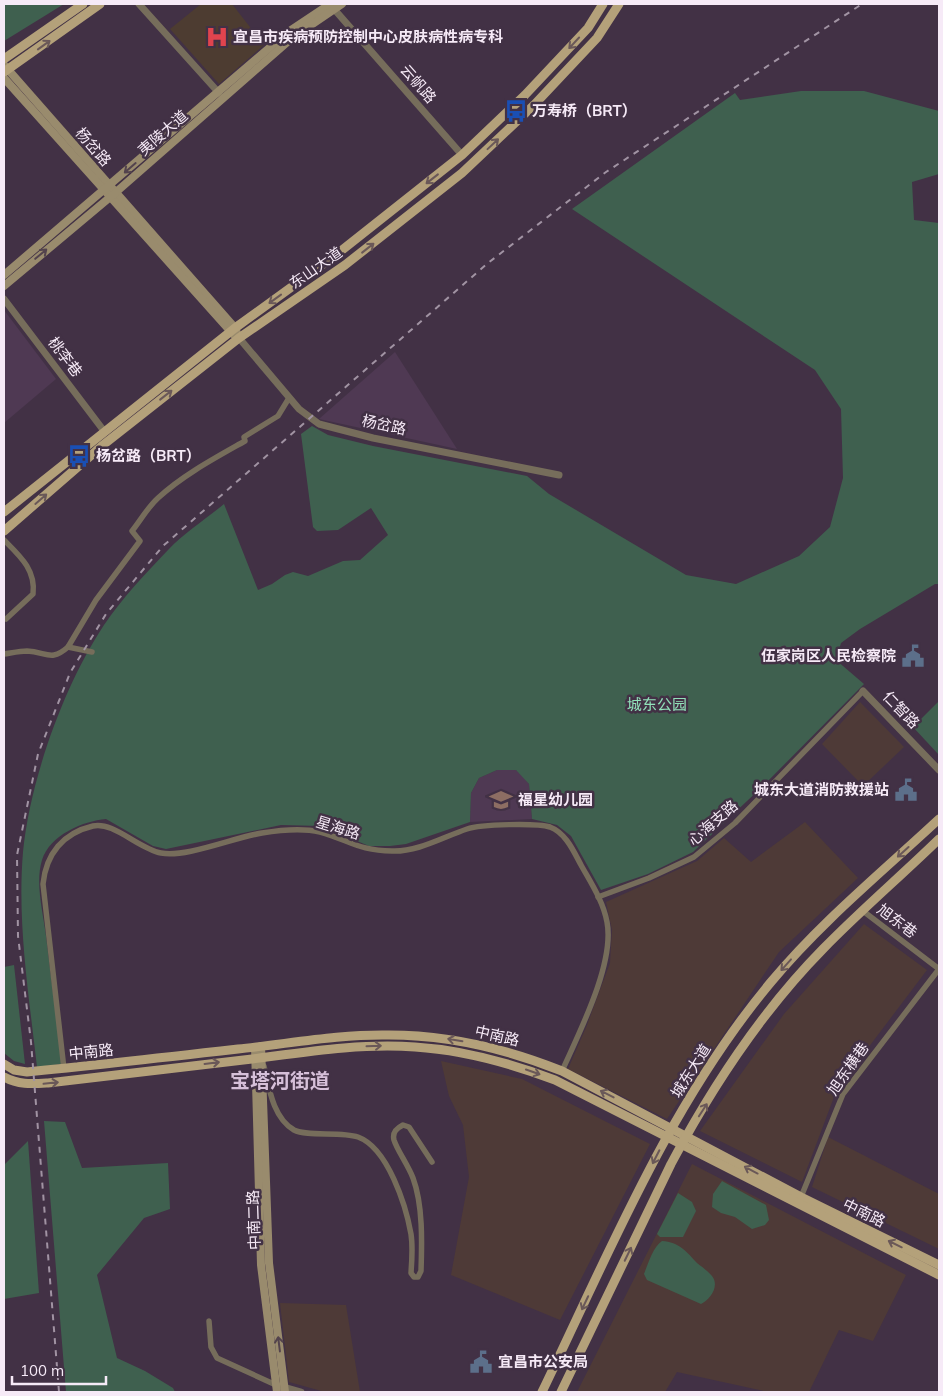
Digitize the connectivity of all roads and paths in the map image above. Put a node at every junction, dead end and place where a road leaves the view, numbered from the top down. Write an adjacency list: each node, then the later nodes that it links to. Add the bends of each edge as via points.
1 (83, 4): 8 (main road)
2 (100, 4): 9 (main road, one-way to 2)
3 (139, 4): 10 (street)
4 (342, 4): 7 (main road, 夷陵大道)
5 (603, 4): 11 (main road, 东山大道, one-way to 11, via 588,28)
6 (619, 4): 17 (main road, 东山大道, one-way to 6, via 345,265 462,173 598,38)
7 (332, 6): 10 (main road, 夷陵大道, via 288,32); 11 (street, 云帆路); 12 (main road, 夷陵大道)
8 (4, 60)
9 (5, 71): 12 (main road, 杨岔路)
10 (219, 92): 12 (main road, 夷陵大道, one-way to 12)
11 (462, 155): 16 (main road, 东山大道, one-way to 16, via 337,254)
12 (110, 192): 13 (main road, 夷陵大道); 14 (main road, 夷陵大道, one-way to 12); 16 (main road, 杨岔路)
13 (4, 276)
14 (4, 286)
15 (4, 299): 19 (street, 桃李巷)
16 (232, 330): 17 (main road, 杨岔路); 19 (main road, 东山大道)
17 (239, 338): 18 (street, 杨岔路); 22 (main road, 东山大道, one-way to 17, via 103,445)
18 (289, 398): 20 (street, 杨岔路, via 319,424); 25 (street, via 278,416 244,437 245,441 206,463 158,497 132,531 140,541 96,600)
19 (104, 430): 21 (main road, 东山大道)
20 (559, 475)
21 (4, 512)
22 (4, 530)
23 (4, 540): 24 (street, via 28,566 34,586 30,597)
24 (6, 619)
25 (68, 647): 26 (street); 27 (street, via 56,656 28,651)
26 (92, 652)
27 (4, 654)
28 (863, 692): 29 (street, 仁智路); 32 (street, 心海支路, via 735,823 694,857)
29 (939, 770)
30 (939, 819): 41 (main road, 城东大道, one-way to 41, via 820,930 771,983 724,1044)
31 (939, 839): 33 (main road, 城东大道)
32 (598, 897): 38 (street, 星海路, via 567,840 551,827 470,828 399,852 372,851 320,832 279,831 175,854 150,850 108,827 96,825 80,829 54,848 46,864 43,884); 39 (street, 星海路, via 607,923 605,960)
33 (863, 911): 34 (street, 旭东巷); 42 (main road, 城东大道, one-way to 33, via 744,1045 775,1005 823,949)
34 (939, 969): 46 (street, 旭东横巷, via 843,1094)
35 (258, 1047): 36 (main road, 中南二路); 38 (main road, 中南路); 39 (main road, 中南路, one-way to 35, via 521,1055 426,1036 346,1036)
36 (259, 1058): 40 (main road, 中南路, one-way to 36, via 15,1083 41,1084); 43 (main road, 中南路, one-way to 43, via 314,1050 392,1046 470,1054 555,1080); 45 (street, via 273,1103 285,1122 296,1131 359,1137 383,1157 394,1176 411,1235 411,1273 414,1277 418,1277 421,1271 418,1206 414,1181 394,1139 394,1132 403,1125 410,1127); 50 (main road, 中南二路, via 262,1265)
37 (4, 1064): 38 (main road, 中南路, via 20,1072)
38 (64, 1068)
39 (562, 1071): 41 (main road, 中南路, one-way to 39)
40 (4, 1077)
41 (672, 1128): 42 (main road, 中南路); 43 (main road, 城东大道)
42 (687, 1135): 44 (main road, 城东大道); 46 (main road, 中南路, one-way to 42)
43 (667, 1136): 44 (main road, 中南路); 52 (main road, 城东大道, one-way to 52)
44 (682, 1144): 48 (main road, 中南路); 53 (main road, 城东大道, one-way to 44)
45 (432, 1162)
46 (801, 1197): 47 (main road, 中南路, one-way to 46)
47 (939, 1265)
48 (939, 1275)
49 (209, 1321): 50 (street, via 211,1347 217,1358)
50 (281, 1389): 51 (street)
51 (301, 1392)
52 (542, 1392)
53 (561, 1392)

